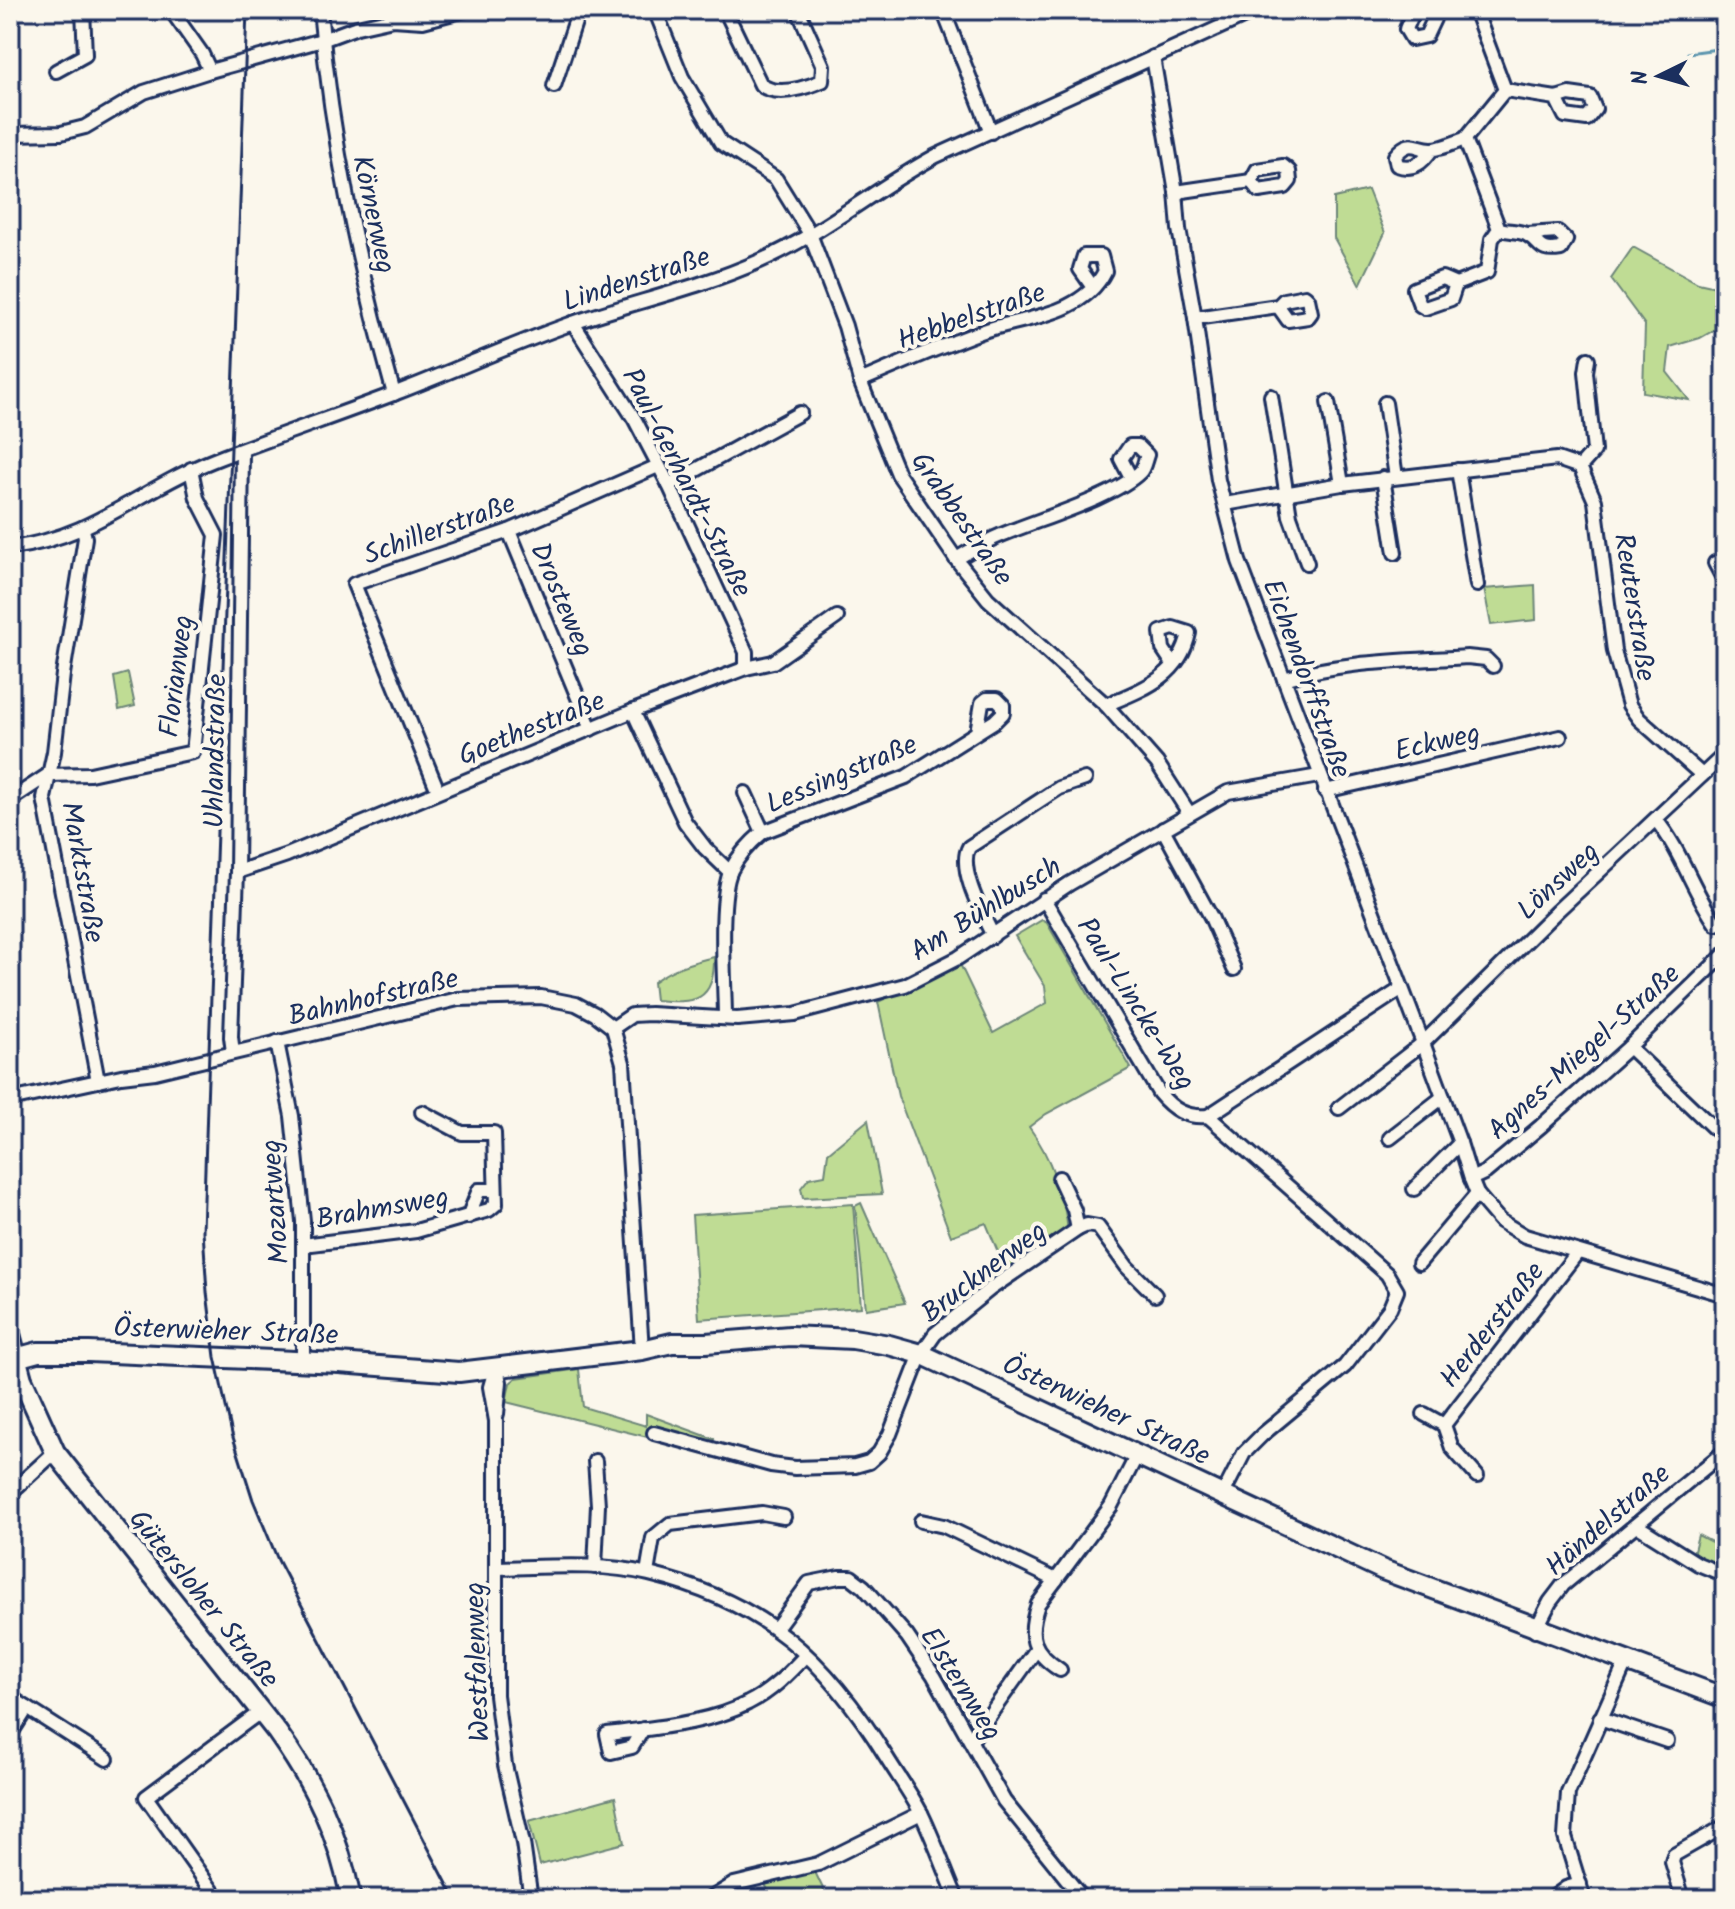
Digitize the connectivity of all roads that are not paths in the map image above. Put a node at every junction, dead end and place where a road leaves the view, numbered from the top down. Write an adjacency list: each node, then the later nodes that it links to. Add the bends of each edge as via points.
1 (83, 10): 16 (street, via 85,55)
2 (171, 10): 17 (street)
3 (320, 10): 14 (street, Körnerweg)
4 (465, 10): 14 (street, via 423,21 393,19)
5 (579, 10): 18 (street)
6 (655, 10): 28 (street, Grabbestraße, via 682,77 721,143 776,179)
7 (725, 10): 8 (street, via 768,90 804,89 822,81 823,66)
8 (798, 10)
9 (944, 10): 21 (street)
10 (1414, 10): 11 (street, via 1406,29 1412,39 1426,36)
11 (1433, 10)
12 (1475, 10): 19 (street)
13 (1249, 12): 15 (street, Lindenstraße)
14 (322, 40): 17 (street); 37 (street, Körnerweg, via 342,184)
15 (1153, 57): 21 (street, Lindenstraße); 26 (street, Eichendorffstraße)
16 (56, 71)
17 (210, 71): 22 (street, via 144,92 85,127)
18 (554, 86)
19 (1505, 90): 20 (street); 23 (street)
20 (1556, 98)
21 (991, 132): 28 (street, Lindenstraße, via 903,173)
22 (10, 134)
23 (1465, 139): 24 (street); 27 (street)
24 (1432, 149)
25 (1251, 181): 26 (street)
26 (1176, 192): 33 (street, Eichendorffstraße)
27 (1499, 229): 29 (street); 30 (street, via 1492,239 1487,272)
28 (810, 234): 34 (street, Lindenstraße, via 726,275); 36 (street, Grabbestraße)
29 (1527, 234)
30 (1456, 284)
31 (1092, 286): 36 (street, Hebbelstraße, via 1080,300 1053,313 977,334)
32 (1278, 306): 33 (street)
33 (1195, 318): 52 (street, Eichendorffstraße)
34 (573, 323): 37 (street, Lindenstraße); 43 (street, Paul-Gerhardt-Straße)
35 (1588, 359): 44 (street, via 1594,451)
36 (860, 381): 57 (street, Grabbestraße, via 898,474)
37 (394, 394): 42 (street, Lindenstraße)
38 (1271, 396): 51 (street)
39 (1328, 402): 49 (street)
40 (1385, 403): 48 (street)
41 (800, 413): 50 (street)
42 (242, 450): 45 (street, Lindenstraße); 85 (street, Uhlandstraße)
43 (658, 466): 50 (street, Paul-Gerhardt-Straße); 54 (street, Schillerstraße)
44 (1580, 467): 46 (street, via 1557,459); 74 (street, Reuterstraße, via 1595,501 1614,651 1629,707)
45 (191, 469): 53 (street, Lindenstraße); 73 (street, Florianweg, via 197,498 216,535 193,752 90,774)
46 (1458, 470): 48 (street); 61 (street)
47 (1131, 478): 57 (street)
48 (1389, 478): 49 (street); 56 (street)
49 (1342, 484): 51 (street)
50 (669, 485): 65 (street, Paul-Gerhardt-Straße, via 746,652)
51 (1285, 492): 52 (street); 58 (street)
52 (1225, 504): 66 (street, Eichendorffstraße, via 1239,561)
53 (83, 530): 55 (street, Lindenstraße); 73 (street, Marktstraße)
54 (509, 531): 69 (street, Drosteweg); 77 (street, Schillerstraße, via 354,584)
55 (10, 548)
56 (1395, 553)
57 (956, 559): 67 (street, Grabbestraße, via 988,599)
58 (1307, 563)
59 (1715, 563): 60 (street)
60 (1725, 582)
61 (1477, 585)
62 (837, 617): 65 (street, Goethestraße, via 773,662)
63 (1173, 664): 67 (street, via 1166,676)
64 (1493, 666): 66 (street, via 1486,659 1467,657 1336,668)
65 (746, 668): 68 (street, Goethestraße)
66 (1284, 679): 75 (street, Eichendorffstraße)
67 (1106, 705): 81 (street, Grabbestraße, via 1157,763)
68 (633, 711): 69 (street, Goethestraße); 86 (street, via 685,822)
69 (591, 729): 77 (street, Goethestraße)
70 (977, 732): 84 (street, Lessingstraße, via 906,777)
71 (1560, 737): 78 (street, Eckweg)
72 (1725, 754): 74 (street, Lönsweg)
73 (48, 775): 80 (street); 99 (street, Marktstraße, via 44,798)
74 (1702, 775): 82 (street, Lönsweg)
75 (1319, 776): 78 (street, Eichendorffstraße); 81 (street, Am Bühlbusch, via 1228,792)
76 (1085, 779): 89 (street, via 1059,788 965,853 977,903)
77 (438, 791): 85 (street, Goethestraße)
78 (1325, 791): 92 (street, Eichendorffstraße)
79 (745, 793): 84 (street, Lessingstraße)
80 (10, 800)
81 (1189, 813): 83 (street, Am Bühlbusch)
82 (1656, 820): 88 (street); 96 (street, Lönsweg)
83 (1163, 829): 87 (street, Am Bühlbusch); 91 (street)
84 (763, 832): 86 (street, Lessingstraße, via 745,847)
85 (237, 872): 98 (street, Uhlandstraße)
86 (730, 872): 93 (street, Lessingstraße, via 725,899)
87 (1044, 899): 89 (street, Am Bühlbusch); 104 (street, Paul-Lincke-Weg, via 1159,1093 1181,1113)
88 (1716, 924)
89 (993, 936): 93 (street, Am Bühlbusch, via 905,985 795,1014)
90 (1725, 954): 97 (street, Agnes-Miegel-Straße)
91 (1234, 969)
92 (1401, 989): 96 (street, Eichendorffstraße); 104 (street, Paul-Lincke-Weg)
93 (725, 1018): 94 (street, Am Bühlbusch, via 632,1015)
94 (613, 1028): 95 (street, Bahnhofstraße, via 576,1004 541,997 482,997); 119 (street, via 626,1089)
95 (277, 1042): 98 (street, Bahnhofstraße); 113 (street, Mozartweg, via 292,1116)
96 (1423, 1043): 100 (street, Eichendorffstraße); 102 (street)
97 (1629, 1047): 106 (street); 109 (street, Agnes-Miegel-Straße, via 1497,1163)
98 (233, 1052): 99 (street, Bahnhofstraße)
99 (98, 1081): 101 (street, Bahnhofstraße)
100 (1443, 1097): 105 (street); 107 (street, Eichendorffstraße)
101 (10, 1100)
102 (1339, 1108)
103 (422, 1112): 113 (street, Brahmsweg, via 462,1133 494,1133 496,1204 416,1231)
104 (1208, 1116): 133 (street, via 1387,1274 1397,1291 1345,1366 1244,1453)
105 (1390, 1138)
106 (1725, 1139)
107 (1460, 1143): 109 (street, Eichendorffstraße); 110 (street)
108 (1059, 1178): 112 (street, Brucknerweg)
109 (1471, 1179): 111 (street, Eichendorffstraße)
110 (1414, 1189)
111 (1477, 1194): 114 (street, Eichendorffstraße, via 1500,1221 1525,1236); 115 (street)
112 (1078, 1229): 116 (street, Brucknerweg, via 1098,1227); 120 (street, Brucknerweg, via 990,1289 935,1334)
113 (303, 1245): 122 (street, Mozartweg)
114 (1577, 1253): 117 (street, Eichendorffstraße); 125 (street, Herderstraße)
115 (1419, 1263)
116 (1155, 1295)
117 (1725, 1295)
118 (10, 1334): 121 (street, Gütersloher Straße)
119 (642, 1350): 120 (street, Österwieher Straße, via 673,1351 769,1337 833,1337); 123 (street, Österwieher Straße)
120 (921, 1354): 126 (street, via 890,1434 869,1462 783,1466); 129 (street, Österwieher Straße)
121 (16, 1358): 122 (street, Österwieher Straße, via 51,1351); 128 (street, Gütersloher Straße)
122 (303, 1361): 123 (street, Österwieher Straße, via 459,1372)
123 (496, 1366): 138 (street, Westfalenweg, via 490,1387 496,1421)
124 (1424, 1414): 125 (street, Herderstraße)
125 (1444, 1425): 131 (street, Herderstraße, via 1452,1448)
126 (654, 1433)
127 (1725, 1451): 136 (street, Händelstraße)
128 (55, 1452): 132 (street); 151 (street, Gütersloher Straße)
129 (1137, 1455): 133 (street, Österwieher Straße); 141 (street, via 1111,1506)
130 (595, 1461): 137 (street)
131 (1477, 1476)
132 (10, 1493)
133 (1223, 1494): 143 (street, Österwieher Straße, via 1484,1615)
134 (784, 1517): 139 (street, via 762,1513 670,1524 653,1538)
135 (921, 1521): 141 (street, via 944,1526)
136 (1636, 1525): 140 (street); 143 (street, Händelstraße, via 1563,1585)
137 (595, 1567): 138 (street); 139 (street)
138 (497, 1568): 165 (street, Westfalenweg, via 496,1695)
139 (647, 1573): 142 (street, via 707,1592)
140 (1725, 1575)
141 (1056, 1580): 144 (street, via 1032,1621)
142 (776, 1628): 145 (street); 155 (street, Elsternweg, via 809,1583 851,1577 907,1636)
143 (1535, 1630): 146 (street, Österwieher Straße, via 1600,1659)
144 (1036, 1650): 147 (street); 155 (street)
145 (806, 1655): 153 (street, via 748,1704 717,1716); 158 (street, via 847,1697)
146 (1626, 1662): 149 (street, Österwieher Straße); 152 (street)
147 (1060, 1670)
148 (10, 1697): 150 (street)
149 (1725, 1698)
150 (27, 1708): 154 (street); 157 (street)
151 (260, 1712): 163 (street, via 146,1797); 164 (street, Gütersloher Straße, via 321,1801)
152 (1600, 1718): 156 (street); 160 (street, via 1568,1793 1565,1837)
153 (643, 1729)
154 (10, 1735)
155 (971, 1741): 168 (street, Elsternweg, via 1004,1801)
156 (1667, 1741)
157 (107, 1759)
158 (921, 1813): 166 (street, via 818,1864 734,1884); 167 (street)
159 (1725, 1826): 171 (street, via 1674,1855)
160 (1580, 1884): 169 (street); 170 (street)
161 (10, 1895): 162 (street)
162 (20, 1899)
163 (218, 1899)
164 (351, 1899)
165 (531, 1899)
166 (710, 1899)
167 (957, 1899)
168 (1083, 1899)
169 (1551, 1899)
170 (1584, 1899)
171 (1683, 1899)

